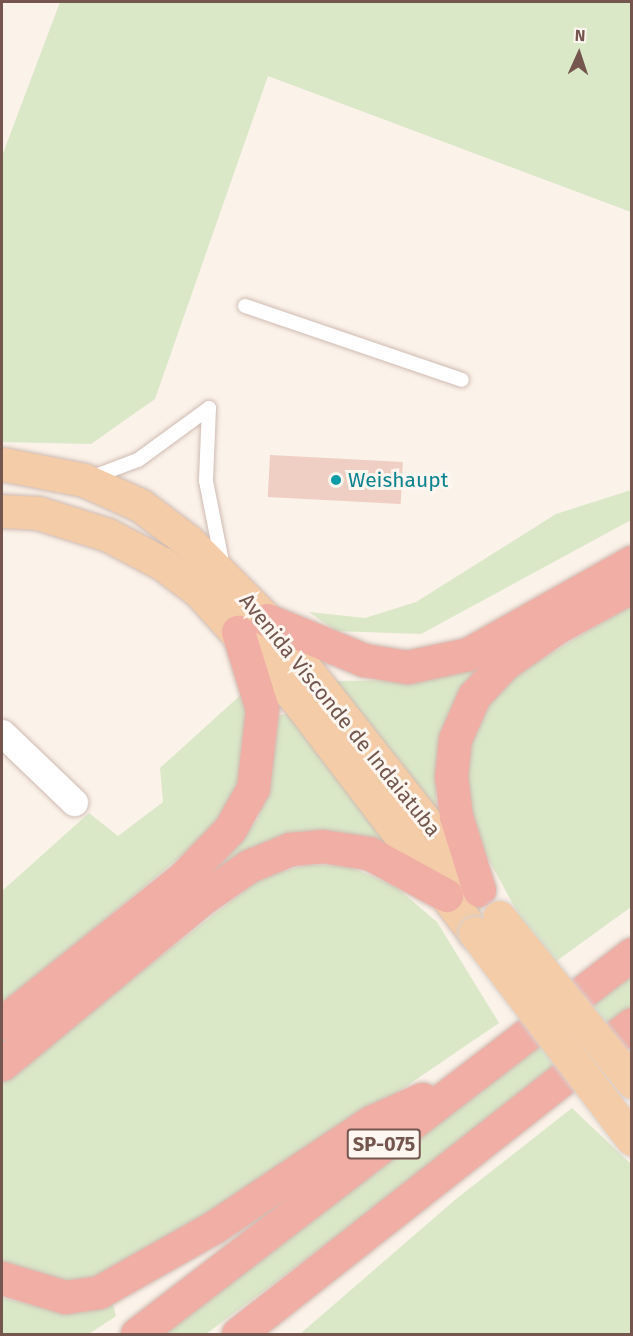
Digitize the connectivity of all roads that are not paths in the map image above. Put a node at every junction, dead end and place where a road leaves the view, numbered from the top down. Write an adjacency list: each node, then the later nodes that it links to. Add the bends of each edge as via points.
1 (245, 306): 2 (lane)
2 (462, 380)
3 (2, 464): 4 (main road, Avenida Visconde de Indaiatuba)
4 (84, 480): 7 (main road, Avenida Visconde de Indaiatuba, via 140,505); 7 (lane, via 138,460 209,408 206,481)
5 (2, 511): 10 (main road, Avenida Visconde de Indaiatuba, via 38,513 108,535 163,564 199,591)
6 (632, 562): 9 (highway, via 468,654 407,668 364,660)
7 (226, 578): 9 (main road, Avenida Visconde de Indaiatuba)
8 (632, 586): 13 (highway, via 557,627 504,664 474,696 455,739 451,776 456,816)
9 (267, 620): 13 (main road, Avenida Visconde de Indaiatuba)
10 (237, 632): 14 (main road, Avenida Visconde de Indaiatuba, via 298,701); 17 (highway, via 262,709 253,788 230,829 184,877)
11 (2, 733): 12 (street)
12 (74, 802)
13 (479, 890): 15 (main road, Avenida Visconde de Indaiatuba)
14 (446, 895): 15 (main road, Avenida Visconde de Indaiatuba); 19 (highway, via 369,853 322,846 290,849 249,866 200,900)
15 (487, 925): 21 (main road, bridge); 23 (main road, bridge)
16 (632, 954): 20 (highway, SP-075)
17 (2, 1023)
18 (632, 1024): 22 (highway, SP-075)
19 (2, 1064)
20 (472, 1077): 24 (highway, via 370,1122 214,1227 99,1292 53,1295); 25 (highway, SP-075)
21 (632, 1082)
22 (491, 1137): 26 (highway, SP-075); 27 (highway)
23 (632, 1139)
24 (2, 1278)
25 (137, 1335)
26 (238, 1335)
27 (273, 1335)

